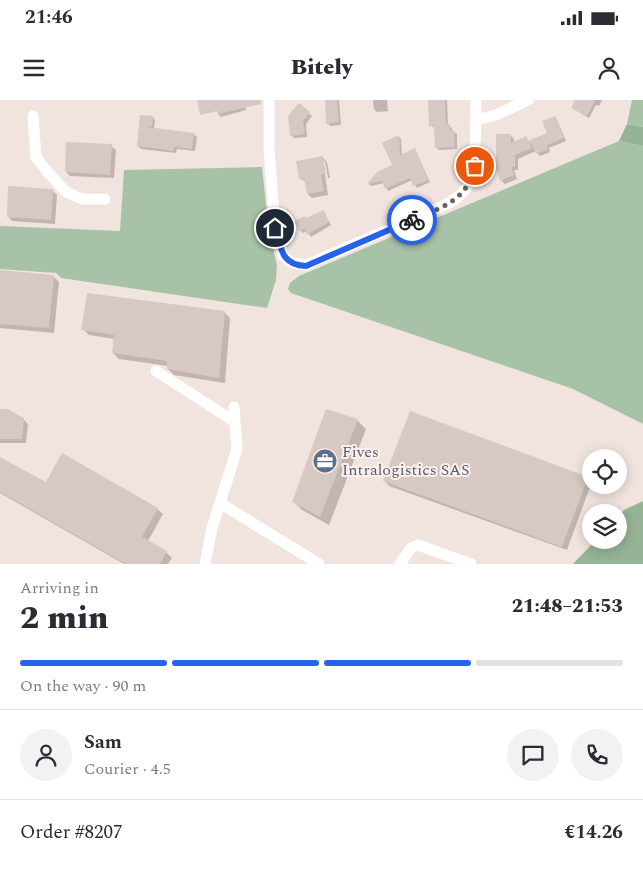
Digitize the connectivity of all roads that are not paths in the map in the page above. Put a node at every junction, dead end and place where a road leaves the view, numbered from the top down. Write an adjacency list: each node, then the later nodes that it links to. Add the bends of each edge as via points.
1 (268, 100): 5 (street, via 275,228 283,256 301,265 312,264 453,202 467,188 473,174)
2 (476, 100): 5 (street)
3 (528, 100): 5 (street, via 496,115)
4 (33, 116): 6 (street, via 36,157 46,170 66,192 82,199)
5 (476, 120)
6 (106, 199)
7 (156, 371): 9 (street)
8 (234, 407): 9 (street)
9 (235, 422): 10 (street, via 237,449)
10 (220, 503): 11 (street); 12 (street)
11 (205, 564)
12 (319, 564)
13 (400, 564): 14 (street, via 411,548 418,545)
14 (471, 564)

